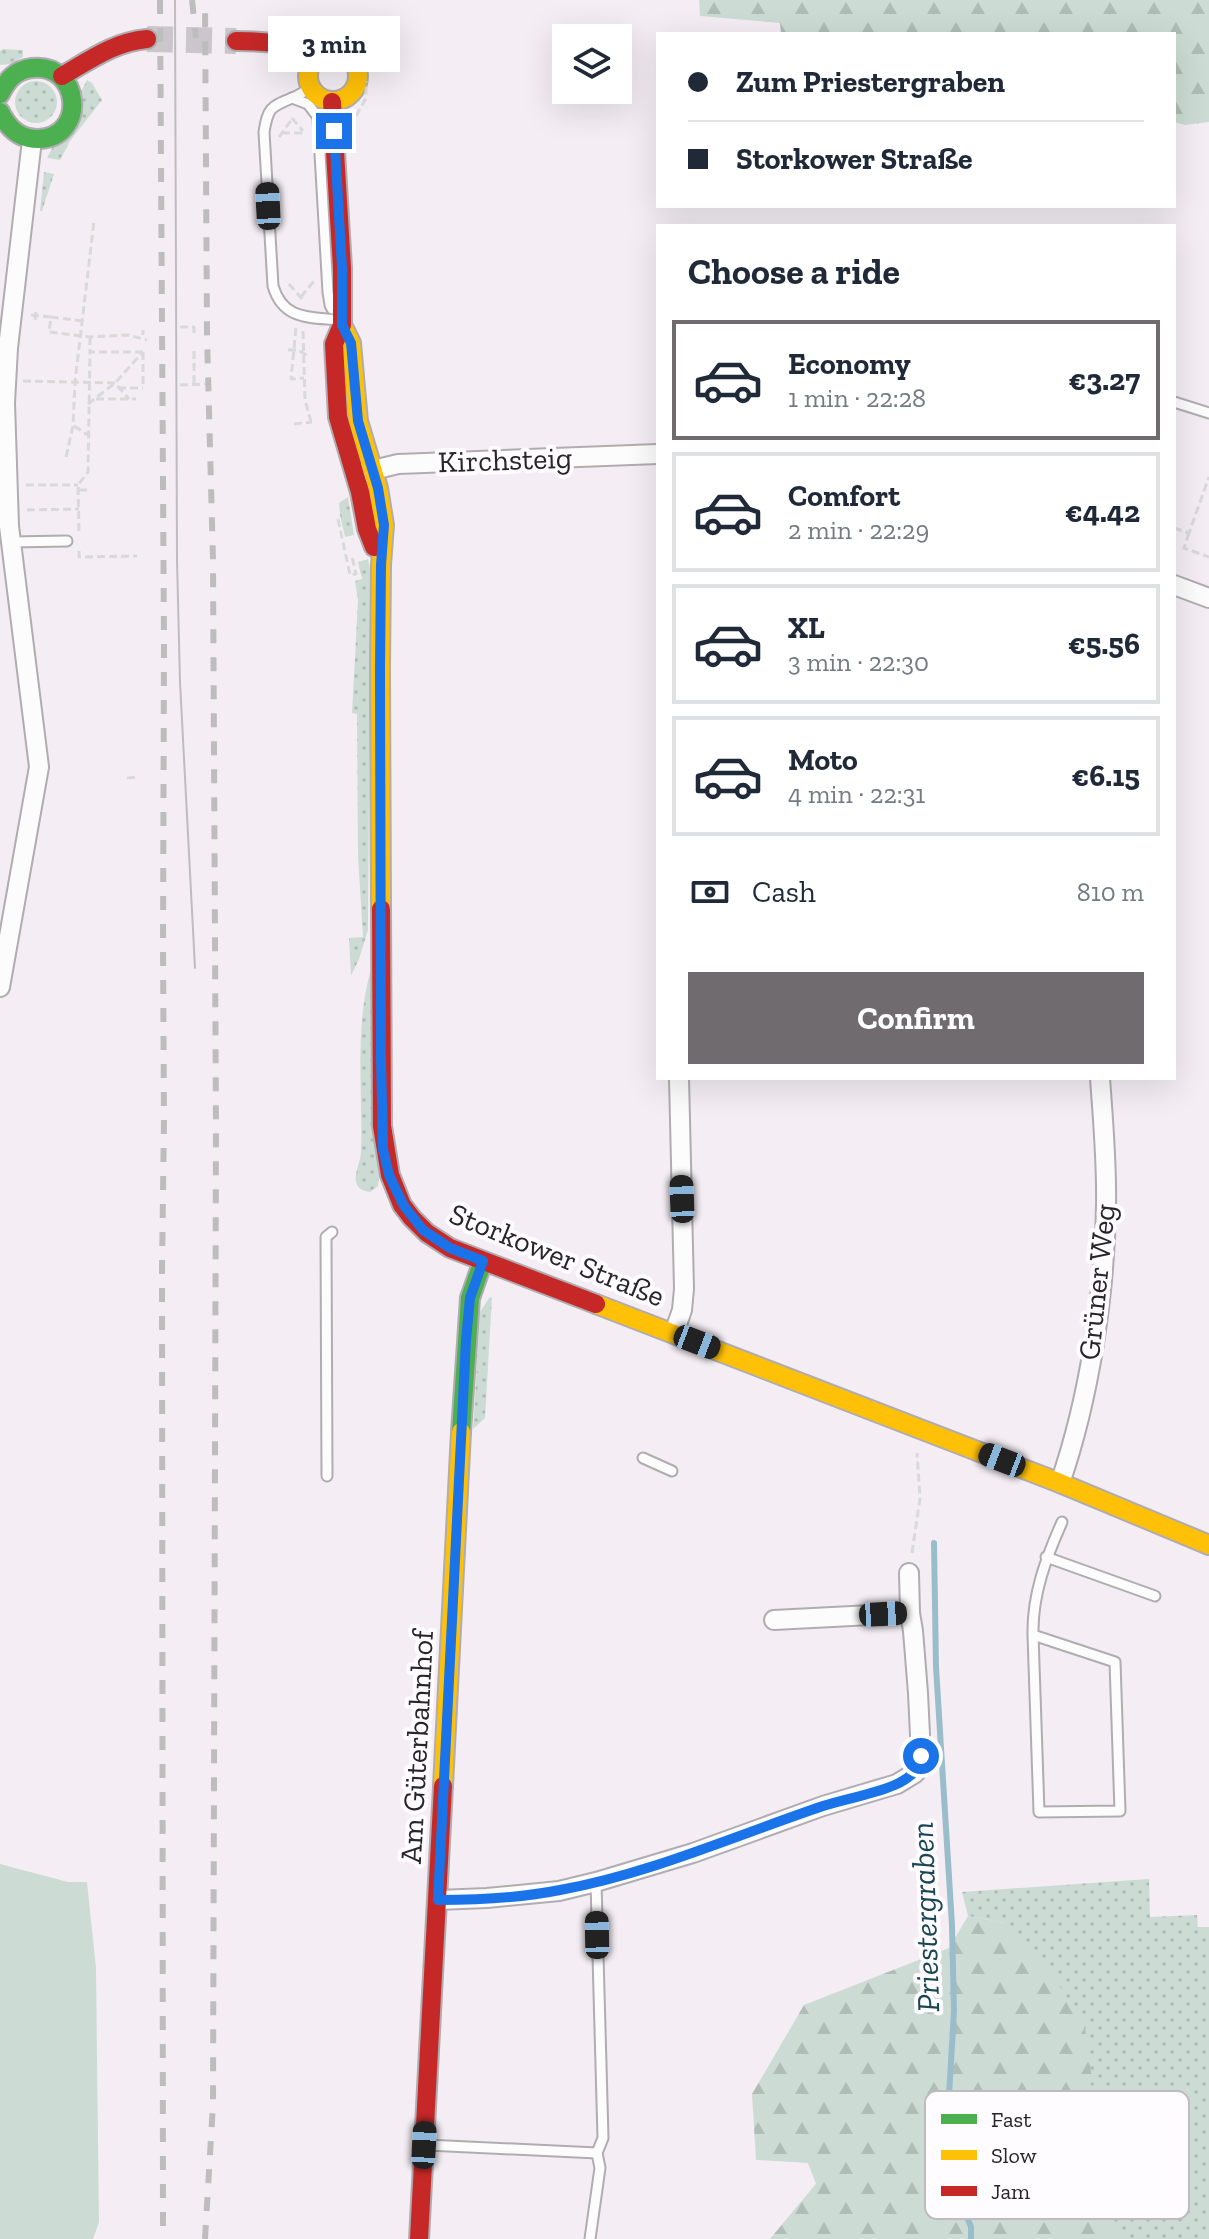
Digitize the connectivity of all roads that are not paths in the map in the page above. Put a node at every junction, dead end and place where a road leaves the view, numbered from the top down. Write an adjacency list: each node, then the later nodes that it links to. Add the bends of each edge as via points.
1 (147, 39): 4 (main road, via 117,43)
2 (236, 41): 3 (main road, via 273,41)
3 (317, 56): 5 (main road, via 308,71); 8 (main road, via 340,51 357,68 353,91)
4 (62, 76): 6 (main road, via 44,67 24,68); 12 (main road, via 73,101 70,119 58,133)
5 (310, 88): 7 (lane); 8 (main road)
6 (1, 90)
7 (292, 98): 10 (lane, via 308,104); 14 (lane, via 271,107 264,132 273,286 284,308)
8 (332, 102): 11 (main road, Storkower Straße)
9 (0, 112): 12 (main road, via 14,133)
10 (318, 119): 11 (lane); 11 (lane)
11 (327, 137): 13 (lane); 15 (main road, Storkower Straße, via 342,268)
12 (32, 140): 21 (street, via 5,381)
13 (328, 292): 14 (lane, via 318,312); 15 (lane)
14 (307, 316): 15 (lane)
15 (342, 323): 19 (main road, Storkower Straße, via 351,343 358,421); 20 (main road, Storkower Straße, via 334,344 337,399)
16 (1176, 403): 17 (lane)
17 (1209, 413)
18 (656, 454): 19 (street, Kirchsteig)
19 (373, 469): 20 (street, Kirchsteig); 24 (main road, Storkower Straße, via 384,525)
20 (355, 475): 24 (main road, Storkower Straße)
21 (9, 492): 23 (street)
22 (67, 541): 23 (lane)
23 (11, 542): 27 (street, via 39,767)
24 (381, 565): 31 (main road, Storkower Straße, via 383,1149 398,1194 423,1230)
25 (1176, 586): 26 (street)
26 (1209, 598)
27 (0, 987)
28 (679, 1080): 32 (street, via 684,1289)
29 (1100, 1080): 36 (street, Grüner Weg, via 1106,1162 1098,1316)
30 (332, 1232): 35 (lane, via 326,1237)
31 (483, 1261): 32 (main road, Storkower Straße); 46 (main road, Am Güterbahnhof, via 470,1298 466,1340)
32 (674, 1333): 36 (main road, Storkower Straße)
33 (643, 1458): 34 (lane)
34 (672, 1471)
35 (327, 1476)
36 (1060, 1483): 38 (main road, Storkower Straße)
37 (1062, 1522): 39 (lane)
38 (1209, 1545)
39 (1046, 1557): 41 (lane); 44 (lane)
40 (909, 1573): 42 (street)
41 (1155, 1596)
42 (910, 1613): 43 (street); 45 (street, via 921,1756 915,1773 897,1784)
43 (774, 1620)
44 (1033, 1635): 44 (lane, via 1039,1812 1120,1811 1115,1662)
45 (596, 1882): 46 (street, via 559,1891); 48 (lane, via 603,2138)
46 (438, 1900): 47 (main road, Am Güterbahnhof)
47 (424, 2145): 48 (lane); 49 (main road, Am Güterbahnhof)
48 (597, 2153): 50 (lane, via 600,2168)
49 (419, 2239)
50 (590, 2239)

